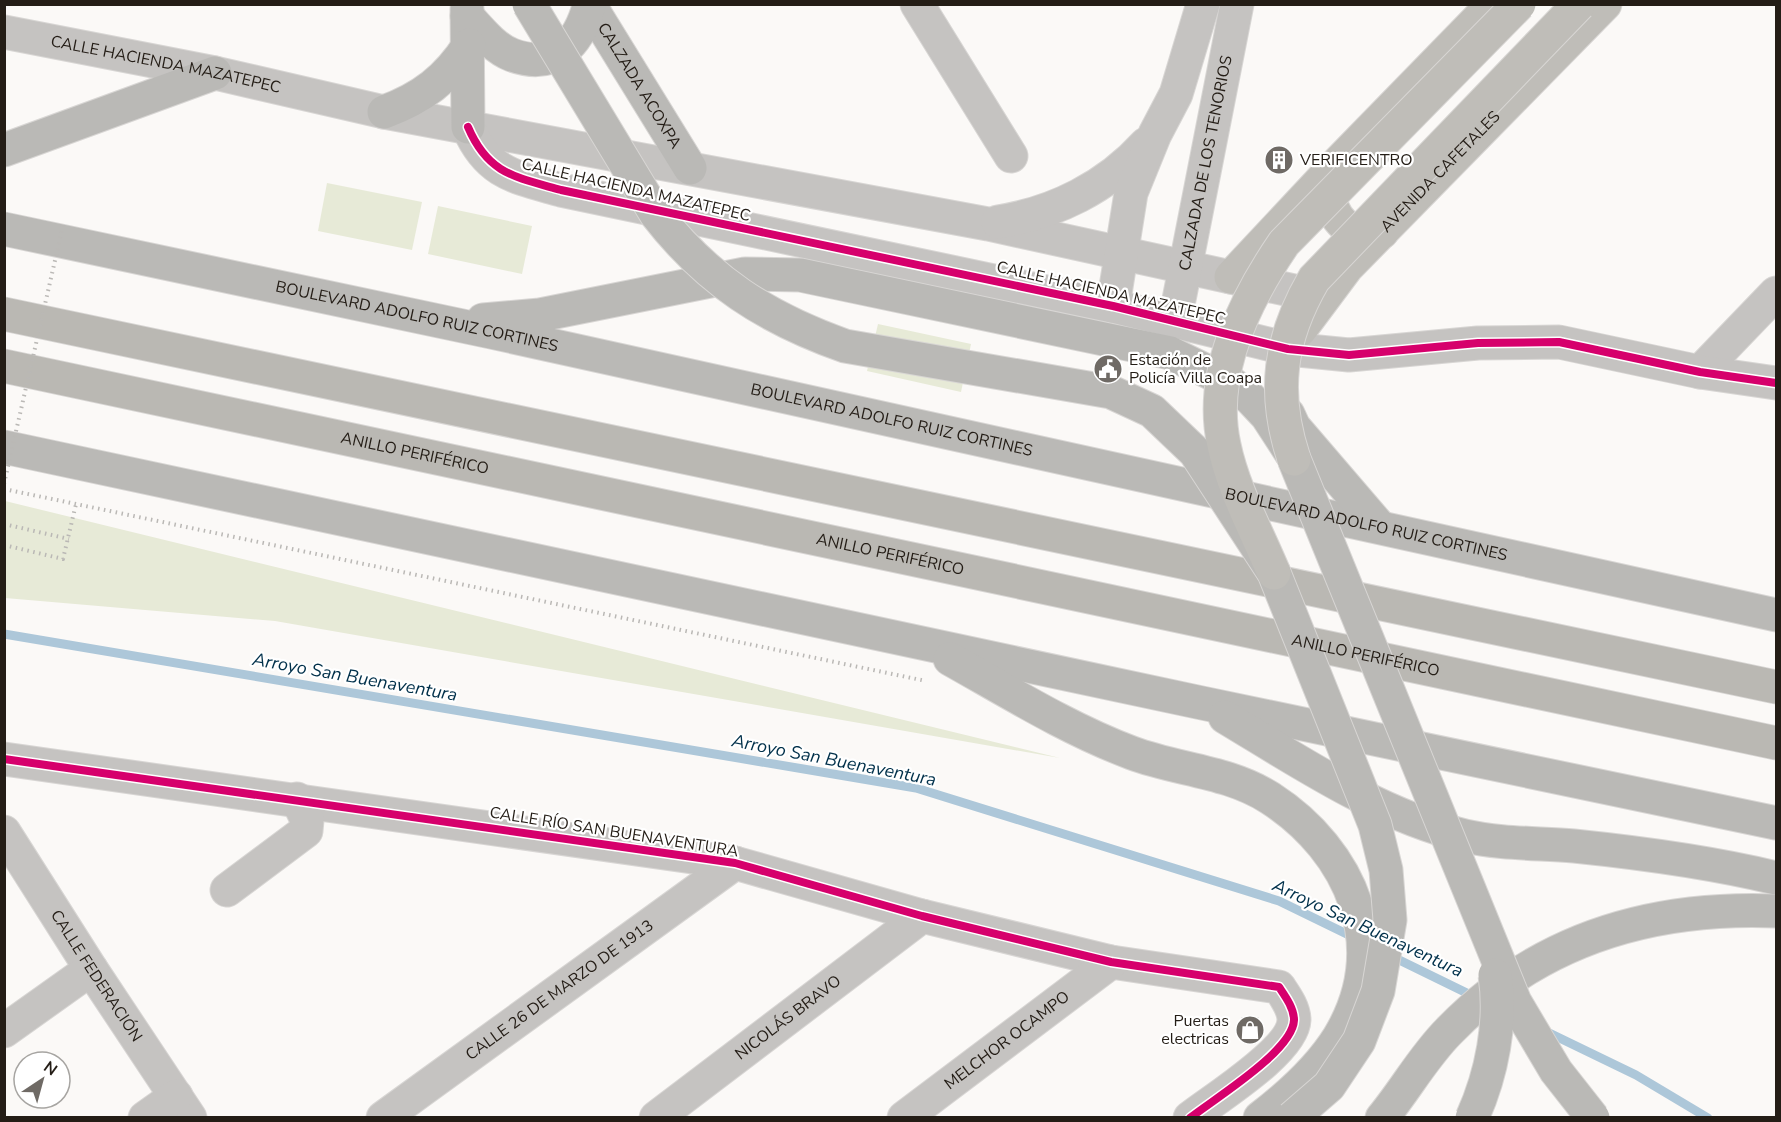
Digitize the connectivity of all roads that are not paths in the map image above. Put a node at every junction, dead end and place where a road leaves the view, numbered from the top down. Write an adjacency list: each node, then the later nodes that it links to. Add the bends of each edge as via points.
1 (529, 4): 39 (main road, bridge, via 656,214 679,243 726,285 782,321 845,346 1111,392 1152,411 1195,452)
2 (917, 4): 17 (street)
3 (1203, 4): 15 (street, via 1184,72)
4 (1237, 4): 24 (street, CALZADA DE LOS TENORIOS)
5 (1493, 4): 18 (main road)
6 (1519, 4): 39 (main road, bridge, via 1284,243 1265,270 1240,323 1220,388 1223,444)
7 (1579, 4): 37 (main road, bridge, via 1314,279 1298,306 1283,353 1282,405)
8 (1605, 4): 22 (main road, AVENIDA CAFETALES)
9 (589, 5): 10 (main road, via 574,42 556,56 534,59 512,55); 19 (main road, CALZADA ACOXPA)
10 (468, 22): 13 (main road, via 458,63 428,92); 14 (main road)
11 (4, 32): 12 (street, CALLE HACIENDA MAZATEPEC)
12 (215, 73): 13 (street, CALLE HACIENDA MAZATEPEC); 16 (main road)
13 (384, 112): 14 (street, CALLE HACIENDA MAZATEPEC)
14 (468, 127): 19 (street, CALLE HACIENDA MAZATEPEC); 28 (street, CALLE HACIENDA MAZATEPEC, via 484,157 504,173 561,190)
15 (1155, 134): 20 (street, via 1133,158 1080,195 1020,219); 23 (street, via 1131,193)
16 (4, 150)
17 (1011, 156)
18 (1335, 166): 22 (main road, via 1328,190 1331,208 1359,236); 25 (main road)
19 (690, 168): 20 (street, CALLE HACIENDA MAZATEPEC)
20 (988, 224): 23 (street, CALLE HACIENDA MAZATEPEC)
21 (4, 229): 29 (main road, BOULEVARD ADOLFO RUIZ CORTINES)
22 (1382, 232): 27 (main road, AVENIDA CAFETALES)
23 (1121, 254): 24 (street, CALLE HACIENDA MAZATEPEC); 28 (street)
24 (1186, 268): 25 (street, CALLE HACIENDA MAZATEPEC); 31 (street, CALZADA DE LOS TENORIOS)
25 (1231, 277): 27 (street, CALLE HACIENDA MAZATEPEC); 32 (street, via 1251,314)
26 (1776, 293): 34 (street)
27 (1322, 297): 32 (main road, AVENIDA CAFETALES)
28 (1113, 306): 31 (street, CALLE HACIENDA MAZATEPEC)
29 (386, 310): 37 (main road, bridge, via 423,317 497,320 540,315 720,278 770,273 800,275 1170,353 1250,398 1267,416); 38 (main road, BOULEVARD ADOLFO RUIZ CORTINES)
30 (4, 314): 42 (highway)
31 (1175, 320): 32 (street, CALLE HACIENDA MAZATEPEC)
32 (1288, 349): 34 (street, CALLE HACIENDA MAZATEPEC, via 1349,355 1478,343 1559,342); 38 (main road, via 1284,383 1288,416)
33 (4, 366): 44 (highway, ANILLO PERIFÉRICO)
34 (1700, 372): 35 (street, CALLE HACIENDA MAZATEPEC)
35 (1776, 383)
36 (4, 447): 41 (main road)
37 (1294, 459): 54 (main road, bridge)
38 (1379, 526): 40 (main road, BOULEVARD ADOLFO RUIZ CORTINES)
39 (1274, 573): 65 (main road, bridge, via 1375,825 1386,870 1390,920 1378,992 1359,1041 1329,1086)
40 (1776, 615)
41 (921, 643): 43 (main road); 64 (main road, via 1109,744 1249,787 1293,814 1334,860 1360,915 1364,959 1357,996 1325,1058)
42 (1776, 687)
43 (1203, 703): 47 (main road); 50 (main road, via 1356,793 1446,831 1494,841 1622,852 1736,868)
44 (1776, 743)
45 (4, 759): 46 (street, CALLE RÍO SAN BUENAVENTURA)
46 (297, 799): 49 (street, CALLE RÍO SAN BUENAVENTURA); 51 (street, via 307,820 306,831)
47 (1776, 823)
48 (7, 842): 56 (street, CALLE FEDERACIÓN)
49 (735, 863): 53 (street, CALLE RÍO SAN BUENAVENTURA); 60 (street, CALLE 26 DE MARZO DE 1913)
50 (1776, 878)
51 (227, 890)
52 (1776, 911): 66 (main road, bridge, via 1708,911 1654,918 1572,945 1511,979 1467,1013 1427,1056)
53 (922, 916): 55 (street, CALLE RÍO SAN BUENAVENTURA); 61 (street, NICOLÁS BRAVO)
54 (1489, 935): 67 (main road, bridge, via 1498,997 1497,1022 1486,1083); 68 (main road, bridge, via 1515,1002 1534,1037)
55 (1111, 962): 62 (street, MELCHOR OCAMPO); 63 (street, CALLE RÍO SAN BUENAVENTURA, via 1279,987 1289,1002 1294,1021 1287,1038 1272,1055)
56 (91, 969): 57 (street); 58 (street, CALLE FEDERACIÓN)
57 (4, 1031)
58 (183, 1107): 59 (street)
59 (145, 1118)
60 (383, 1118)
61 (656, 1118)
62 (904, 1118)
63 (1190, 1118)
64 (1260, 1118)
65 (1292, 1118)
66 (1382, 1118)
67 (1472, 1118)
68 (1593, 1118)

